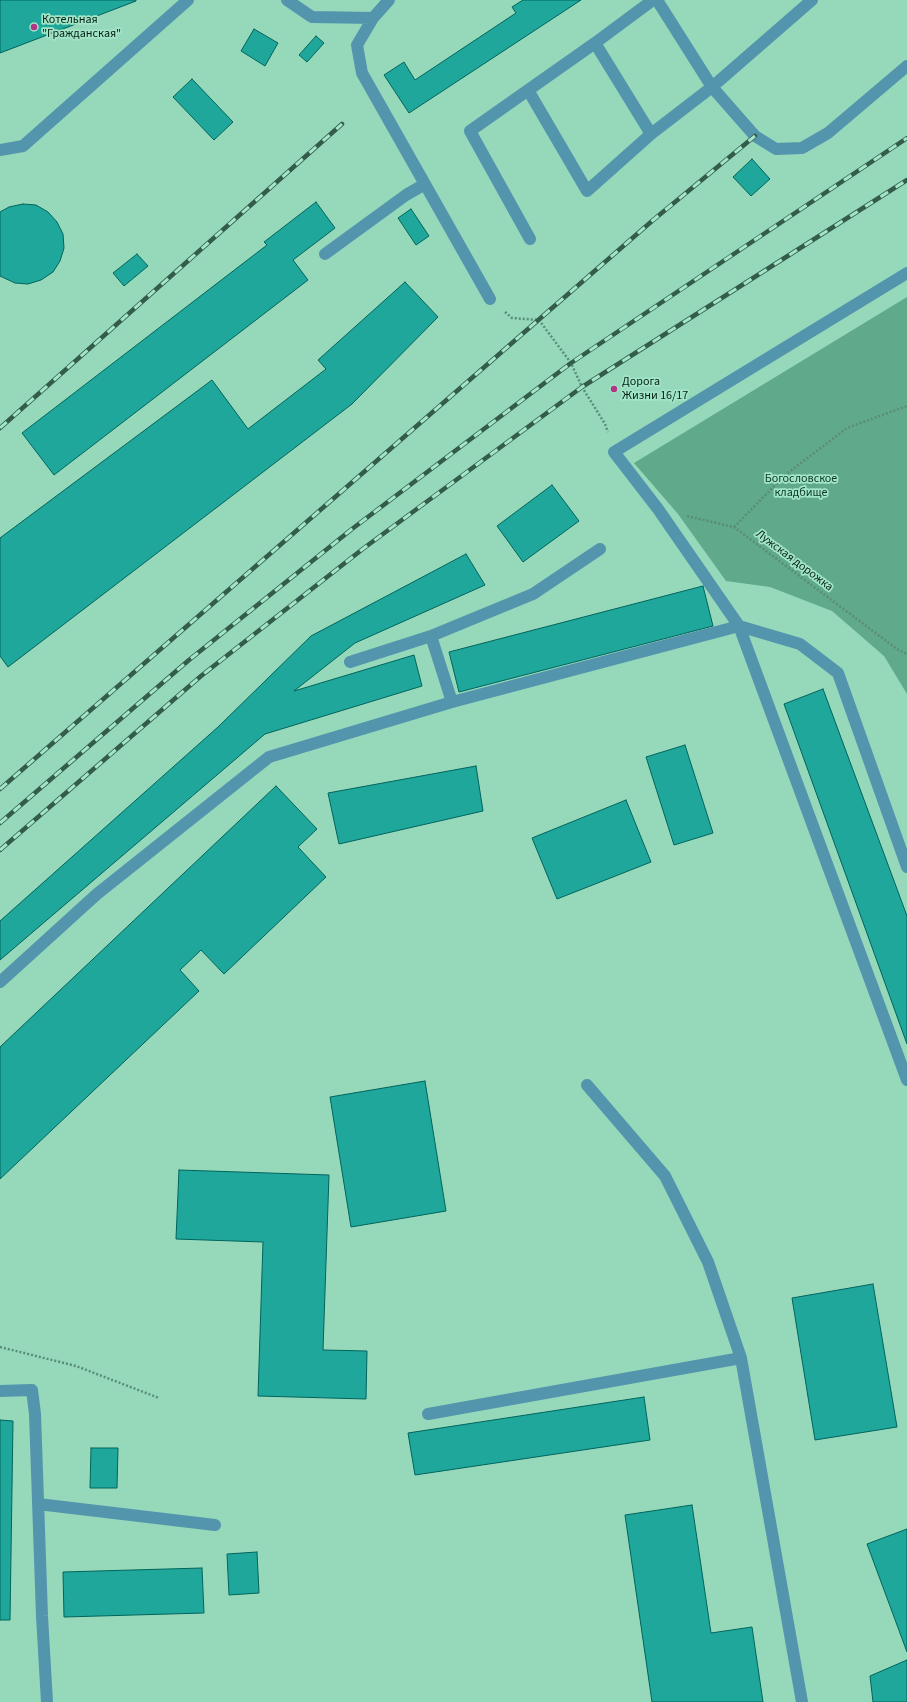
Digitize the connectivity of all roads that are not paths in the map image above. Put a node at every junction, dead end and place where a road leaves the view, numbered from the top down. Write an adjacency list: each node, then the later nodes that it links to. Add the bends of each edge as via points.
1 (188, 0): 13 (lane, via 23,146)
2 (286, 0): 7 (lane, via 312,17)
3 (389, 0): 7 (lane)
4 (653, 0): 8 (lane)
5 (657, 0): 10 (lane)
6 (812, 0): 10 (lane)
7 (373, 18): 14 (lane, via 356,45 362,73)
8 (595, 43): 11 (lane); 12 (lane)
9 (907, 66): 10 (lane, via 828,133 802,148 776,149 755,136)
10 (712, 87): 12 (lane)
11 (528, 90): 12 (lane, via 587,191); 15 (lane, via 470,131)
12 (651, 134)
13 (0, 150)
14 (425, 184): 16 (lane); 18 (lane)
15 (530, 239)
16 (325, 254)
17 (907, 273): 20 (lane, via 614,452 658,509)
18 (490, 299)
19 (600, 549): 21 (lane, via 533,594)
20 (739, 626): 23 (lane); 24 (lane, via 800,644 838,673); 26 (lane)
21 (431, 636): 22 (lane); 23 (lane)
22 (350, 662)
23 (452, 702): 25 (lane, via 269,757 97,894)
24 (907, 867)
25 (0, 982)
26 (907, 1080)
27 (587, 1085): 28 (lane, via 665,1176 708,1262)
28 (741, 1358): 30 (lane); 34 (lane)
29 (0, 1391): 31 (lane, via 32,1390)
30 (428, 1414)
31 (38, 1504): 32 (lane); 33 (lane)
32 (214, 1525)
33 (47, 1702)
34 (802, 1702)

